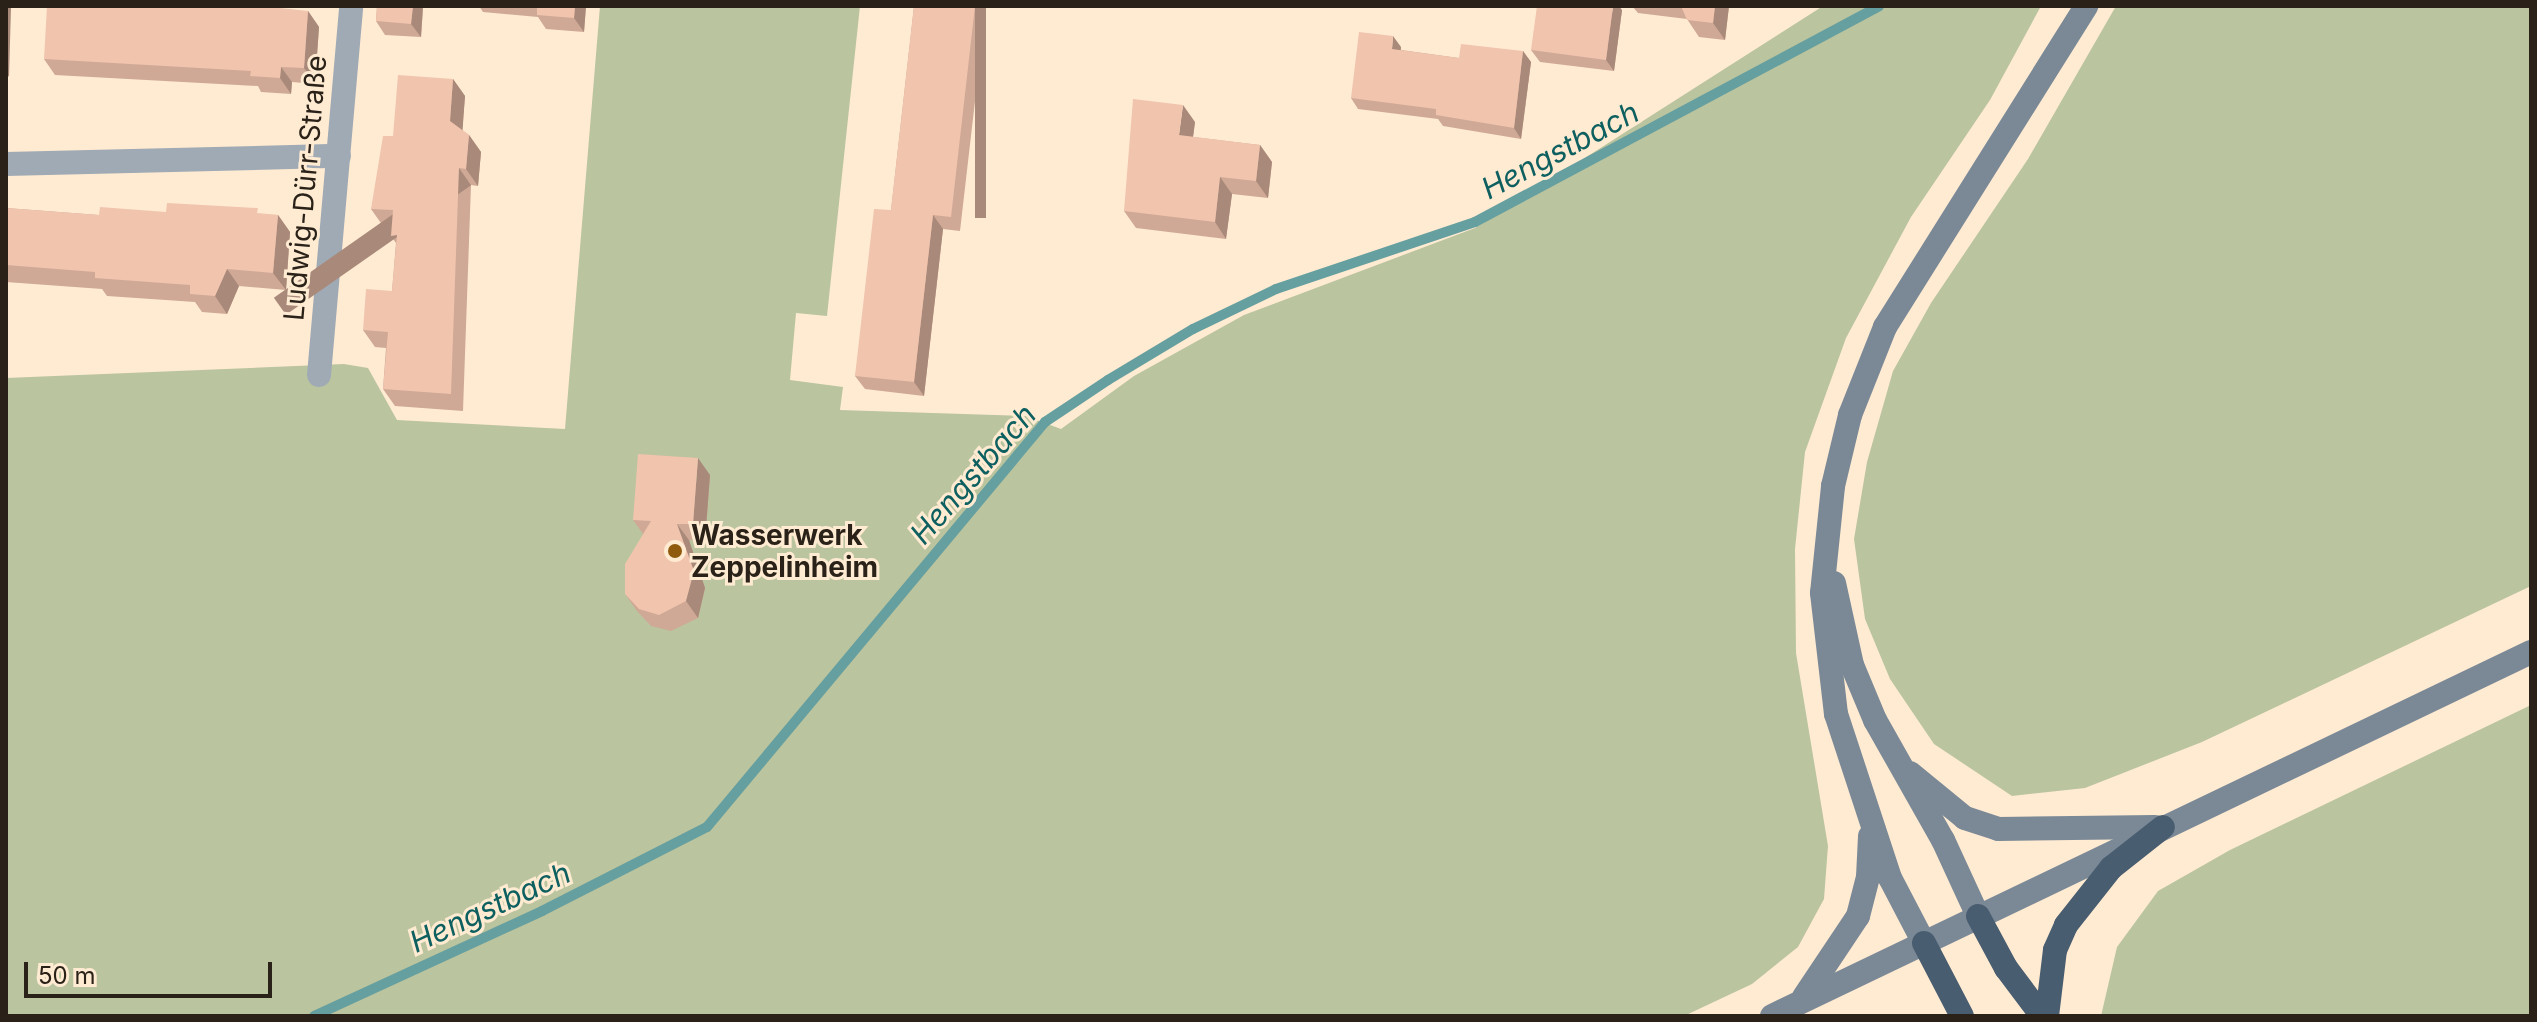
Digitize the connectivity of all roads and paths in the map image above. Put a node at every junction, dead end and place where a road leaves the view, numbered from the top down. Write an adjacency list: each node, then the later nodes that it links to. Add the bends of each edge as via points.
1 (351, 6): 3 (street, Ludwig-Dürr-Straße)
2 (2086, 6): 6 (street, via 1930,251 1872,355 1840,449)
3 (339, 156): 4 (street); 5 (street, Ludwig-Dürr-Straße)
4 (6, 164)
5 (319, 375)
6 (1828, 542): 8 (street, via 1852,665); 9 (street, via 1822,593 1827,657 1836,714)
7 (2531, 652): 10 (street)
8 (1902, 766): 10 (street, via 1965,818 1998,829); 11 (street)
9 (1871, 824): 12 (street, via 1890,878); 13 (street, via 1868,877 1858,916)
10 (2163, 827): 11 (street); 16 (highway, via 2111,868 2066,925 2055,950)
11 (1978, 916): 12 (street); 16 (highway, via 2006,968)
12 (1924, 943): 13 (street); 15 (highway)
13 (1800, 1002): 14 (street)
14 (1772, 1016)
15 (1962, 1016)
16 (2045, 1016)

